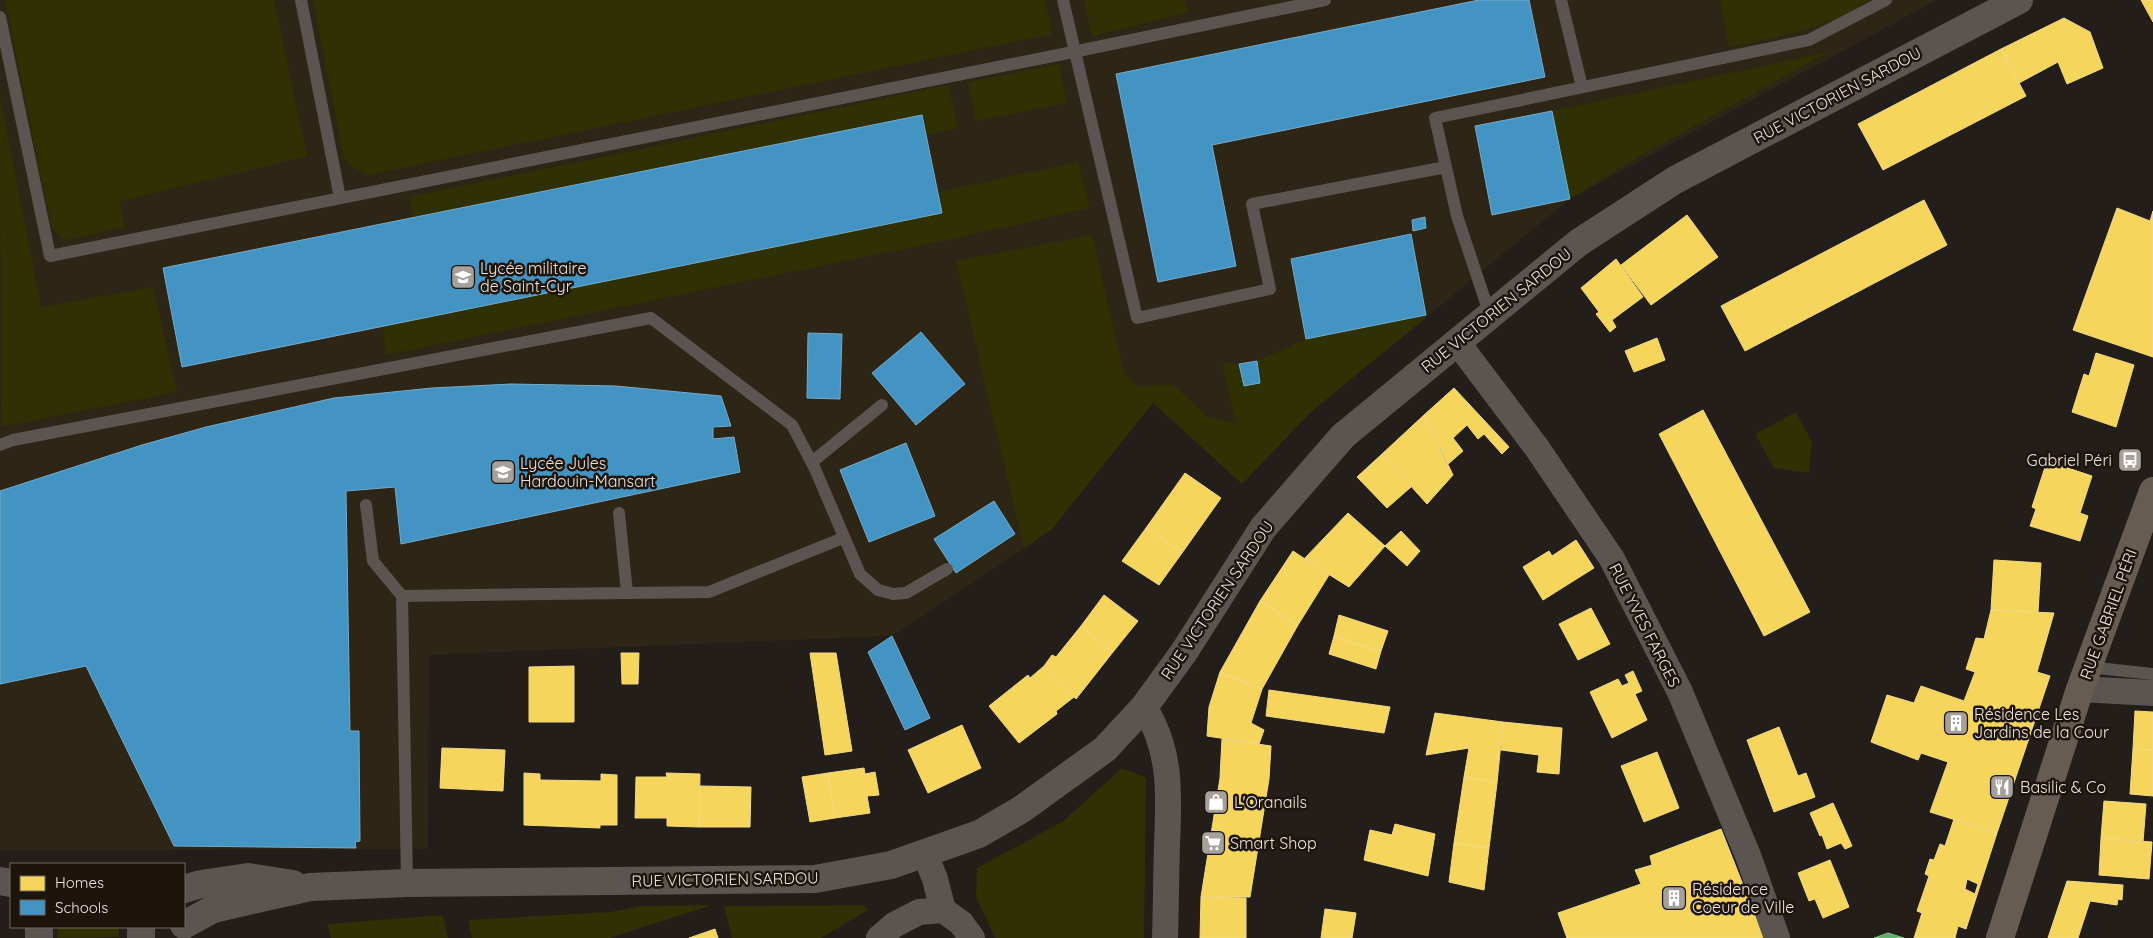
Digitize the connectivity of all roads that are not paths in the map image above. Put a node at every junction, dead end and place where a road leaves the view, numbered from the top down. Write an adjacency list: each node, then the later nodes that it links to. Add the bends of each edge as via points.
1 (301, 0): 11 (lane)
2 (1063, 0): 8 (lane)
3 (1325, 0): 8 (lane)
4 (1562, 0): 9 (lane)
5 (1886, 0): 9 (lane, via 1809,40)
6 (2019, 0): 12 (street, RUE VICTORIEN SARDOU, via 1675,180 1578,243)
7 (0, 17): 11 (lane, via 50,256)
8 (1073, 52): 10 (lane, via 1137,318 1270,289 1252,204); 11 (lane)
9 (1582, 87): 10 (lane, via 1435,118)
10 (1446, 167): 12 (lane, via 1457,216)
11 (340, 198)
12 (1490, 315): 13 (street, RUE VICTORIEN SARDOU)
13 (1457, 342): 28 (street, RUE VICTORIEN SARDOU, via 1343,436 1263,528 1184,652); 40 (street, RUE YVES FARGES, via 1537,448 1612,559 1680,692 1749,858)
14 (882, 405): 16 (lane)
15 (0, 445): 16 (lane, via 651,318 792,425)
16 (812, 462): 21 (lane)
17 (2153, 491): 20 (main road, RUE GABRIEL PÉRI)
18 (366, 505): 24 (lane, via 373,560)
19 (619, 513): 23 (lane)
20 (2145, 537): 26 (main road, RUE GABRIEL PÉRI)
21 (843, 538): 22 (lane, via 860,574 878,590 906,593); 23 (lane, via 709,592)
22 (947, 569)
23 (627, 593): 24 (lane)
24 (402, 596): 30 (lane)
25 (2153, 674): 26 (lane)
26 (2084, 678): 27 (street); 41 (main road, RUE GABRIEL PÉRI)
27 (2153, 693)
28 (1144, 707): 29 (street, RUE VICTORIEN SARDOU, via 1105,749 1022,809 979,834); 39 (street, via 1162,742 1169,783)
29 (925, 854): 30 (street, RUE VICTORIEN SARDOU, via 891,865 815,879); 33 (street)
30 (407, 883): 31 (street, RUE VICTORIEN SARDOU)
31 (310, 887): 32 (street, RUE VICTORIEN SARDOU, via 248,877); 34 (street, RUE VICTORIEN SARDOU, via 213,909)
32 (185, 890)
33 (943, 910): 37 (street, via 919,912 894,925); 38 (street)
34 (185, 924)
35 (179, 928): 36 (street)
36 (165, 938)
37 (879, 938)
38 (972, 938)
39 (1165, 938)
40 (1777, 938)
41 (2000, 938)

